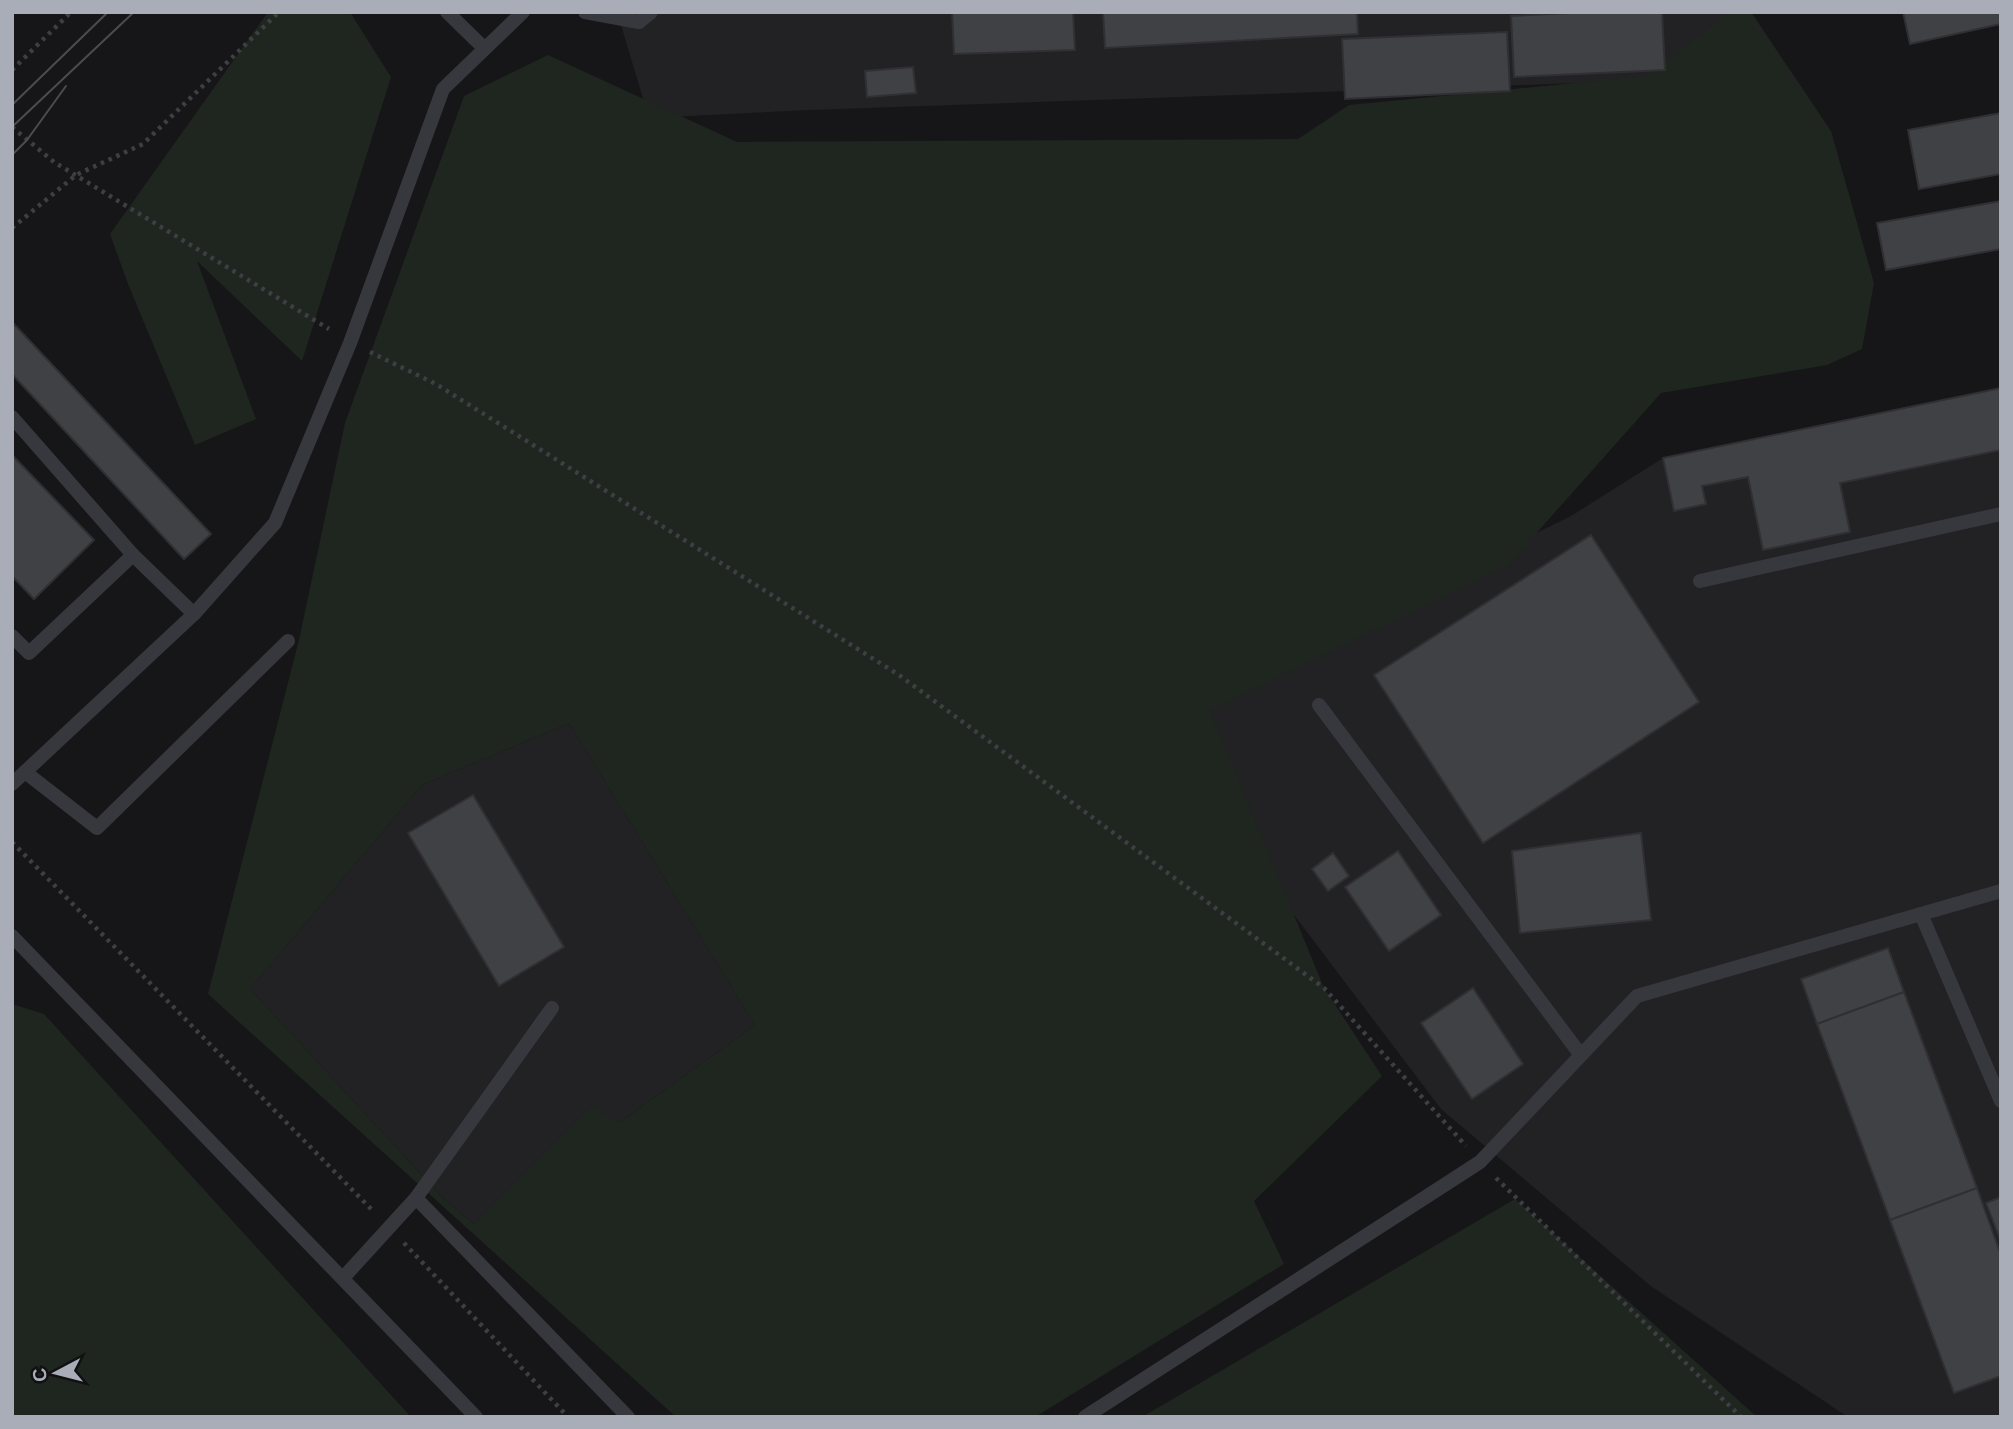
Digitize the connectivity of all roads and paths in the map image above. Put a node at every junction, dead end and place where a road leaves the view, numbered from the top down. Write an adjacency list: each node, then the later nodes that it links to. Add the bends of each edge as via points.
1 (71, 12): 8 (path)
2 (279, 12): 10 (path, via 144,144)
3 (447, 12): 7 (lane)
4 (523, 12): 7 (lane)
5 (585, 12): 6 (lane, via 639,22)
6 (651, 12)
7 (484, 48): 12 (lane, via 443,89)
8 (12, 70)
9 (12, 127): 10 (path)
10 (76, 175): 11 (path); 12 (path)
11 (12, 228)
12 (350, 343): 17 (lane, via 275,523); 30 (path, via 436,384 899,675 1324,988)
13 (12, 417): 15 (lane)
14 (2001, 514): 16 (lane)
15 (133, 555): 17 (lane); 18 (lane, via 29,653)
16 (1700, 581)
17 (194, 614): 21 (lane)
18 (12, 636)
19 (288, 641): 21 (lane, via 97,828)
20 (1319, 705): 28 (lane)
21 (25, 772): 22 (lane)
22 (12, 784)
23 (12, 842): 32 (path)
24 (2001, 891): 25 (lane)
25 (1921, 914): 28 (lane, via 1637,996); 29 (lane)
26 (12, 936): 33 (lane)
27 (552, 1008): 31 (lane)
28 (1580, 1054): 30 (lane)
29 (2001, 1101)
30 (1480, 1162): 37 (lane); 38 (path)
31 (416, 1198): 32 (lane); 36 (lane)
32 (390, 1227): 33 (lane); 35 (path)
33 (343, 1278): 34 (lane)
34 (476, 1417)
35 (568, 1417)
36 (628, 1417)
37 (1085, 1417)
38 (1741, 1417)

